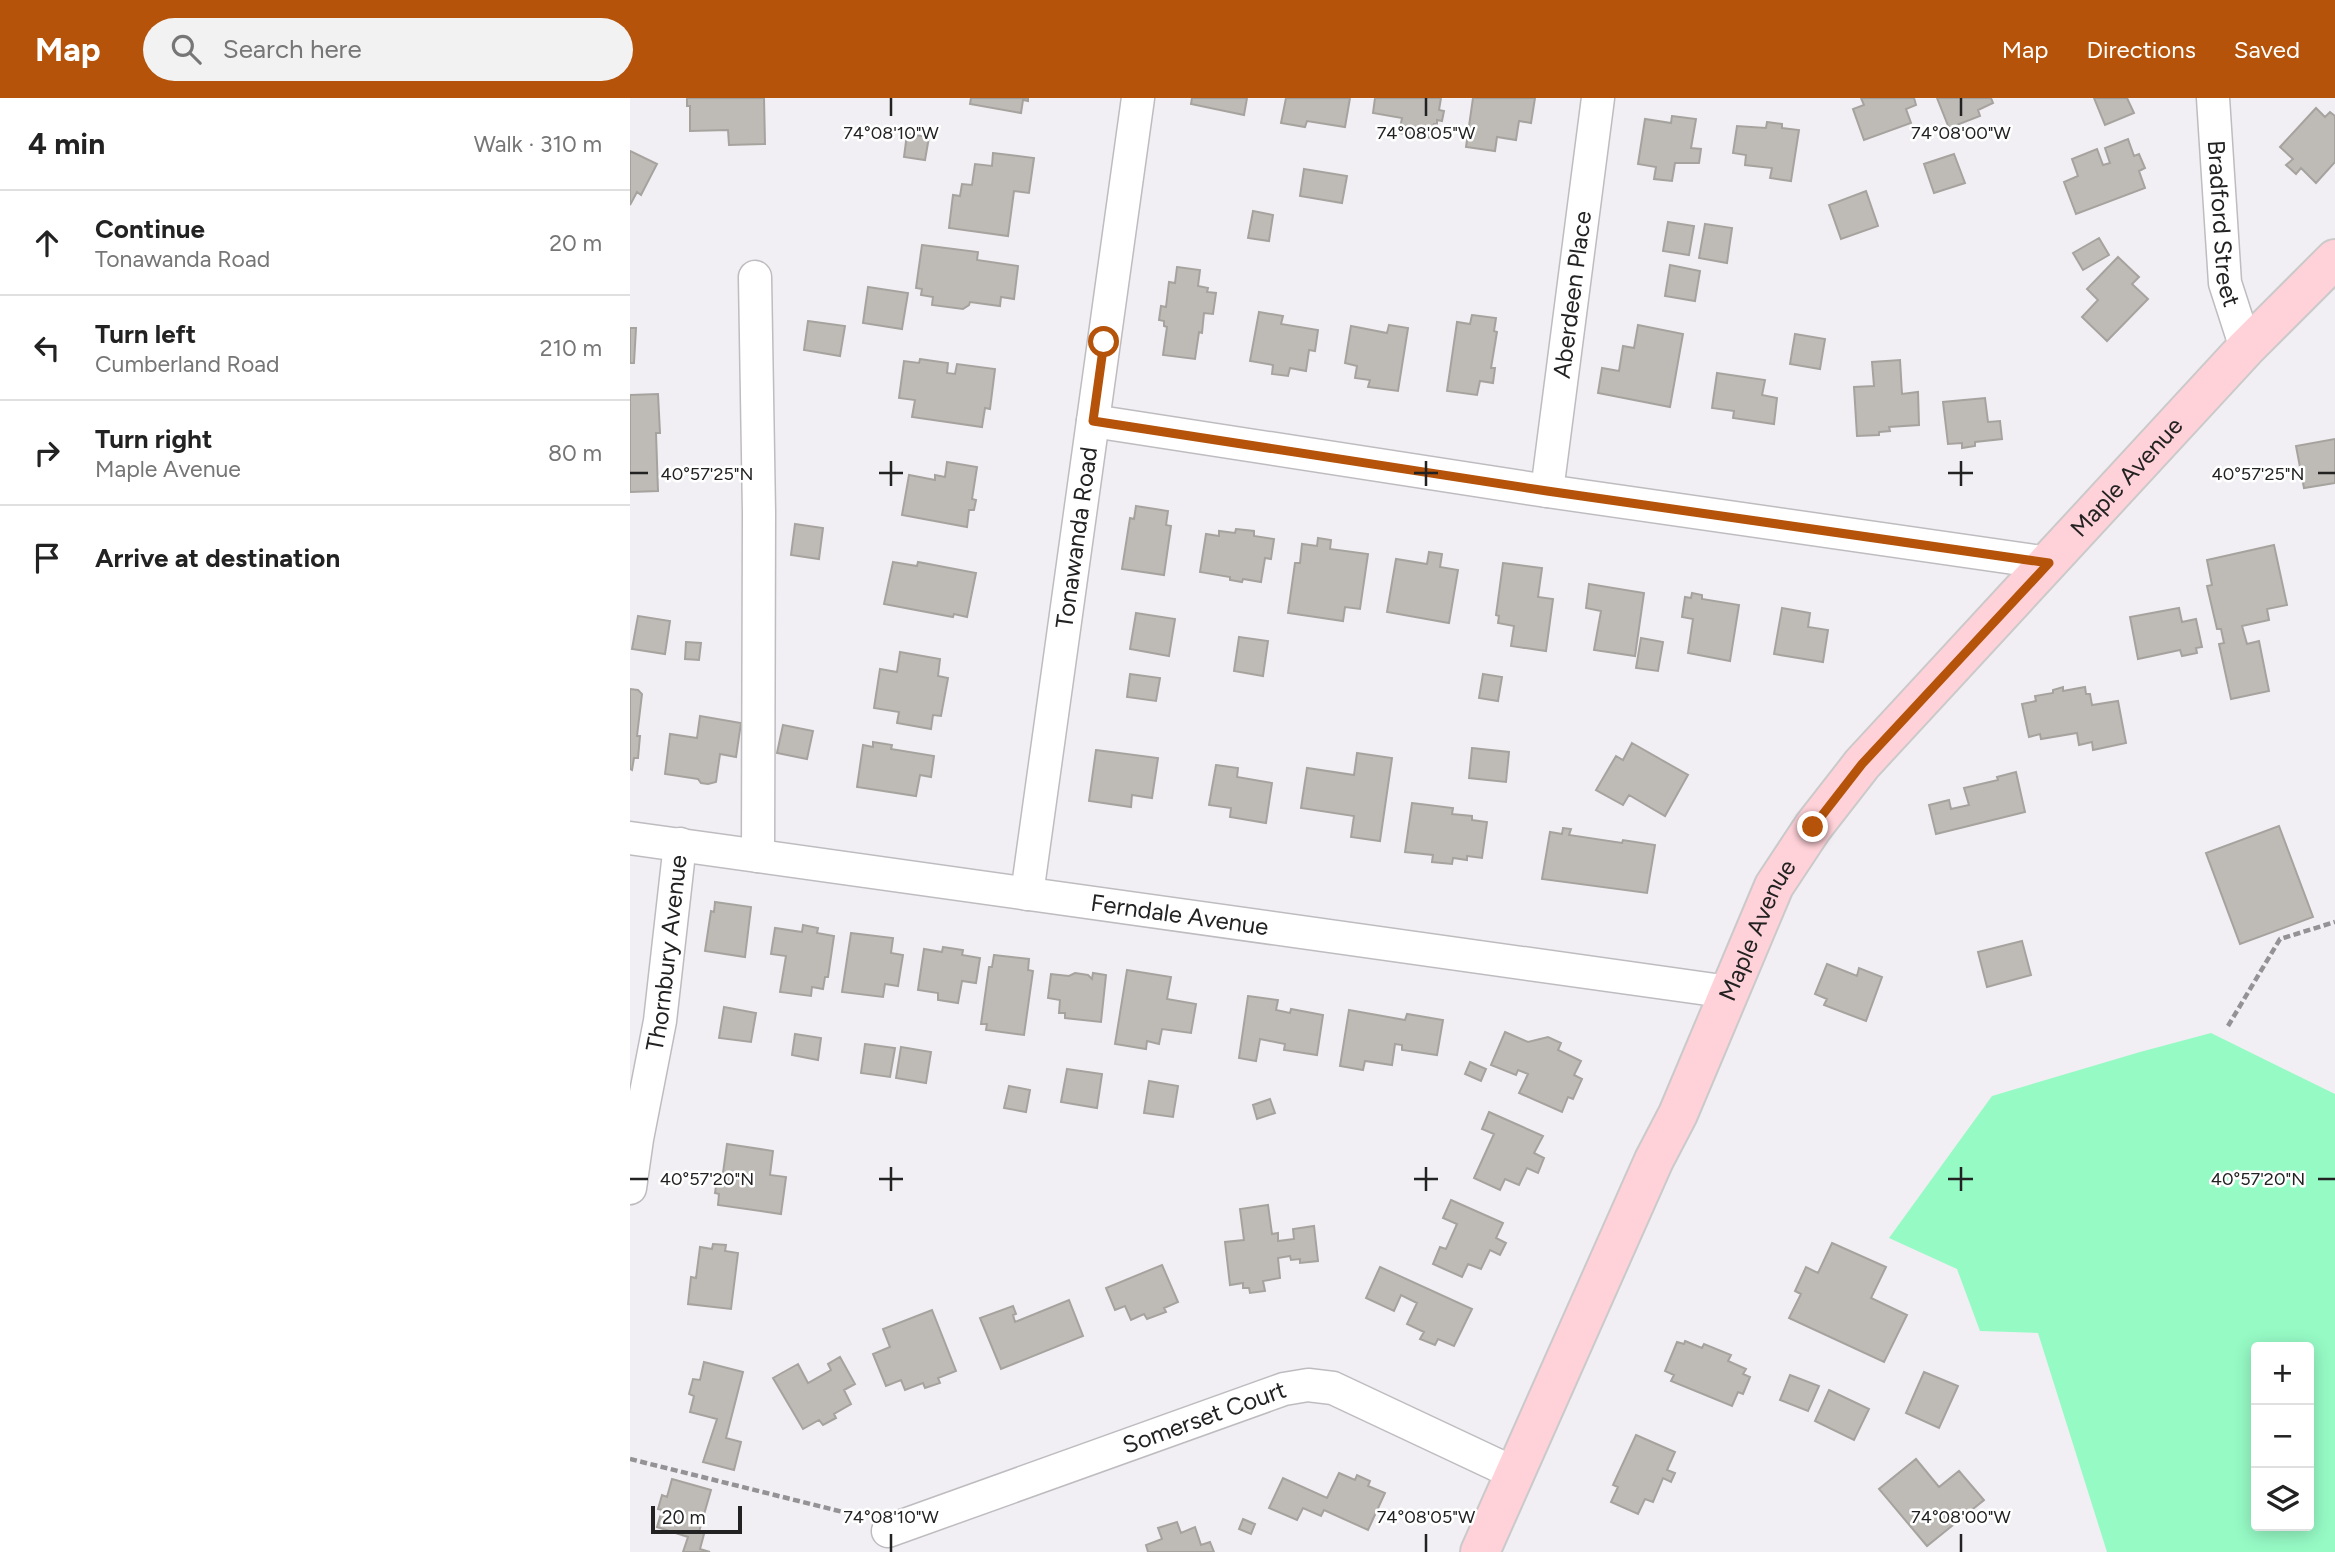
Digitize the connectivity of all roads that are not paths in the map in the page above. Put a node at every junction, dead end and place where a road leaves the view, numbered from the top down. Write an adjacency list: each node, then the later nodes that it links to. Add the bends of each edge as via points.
1 (1138, 98): 7 (street, Tonawanda Road)
2 (1598, 98): 8 (street, Aberdeen Place)
3 (2213, 98): 6 (street, Bradford Street, via 2225,283)
4 (2335, 259): 6 (main road, Maple Avenue)
5 (755, 277): 12 (street)
6 (2246, 348): 9 (main road, Maple Avenue)
7 (1093, 421): 8 (street); 13 (street, Tonawanda Road)
8 (1547, 491): 9 (street)
9 (2049, 563): 14 (main road, Maple Avenue, via 1862,764 1813,827 1774,886)
10 (630, 838): 11 (street, Ferndale Avenue)
11 (680, 844): 12 (street, Ferndale Avenue); 15 (street, Thornbury Avenue, via 660,1021)
12 (758, 856): 13 (street, Ferndale Avenue)
13 (1027, 894): 14 (street, Ferndale Avenue)
14 (1729, 992): 16 (main road, Maple Avenue)
15 (630, 1188)
16 (1514, 1473): 17 (street, Somerset Court, via 1334,1388 1308,1385 1284,1389); 18 (main road, Maple Avenue)
17 (895, 1529)
18 (1480, 1552)

